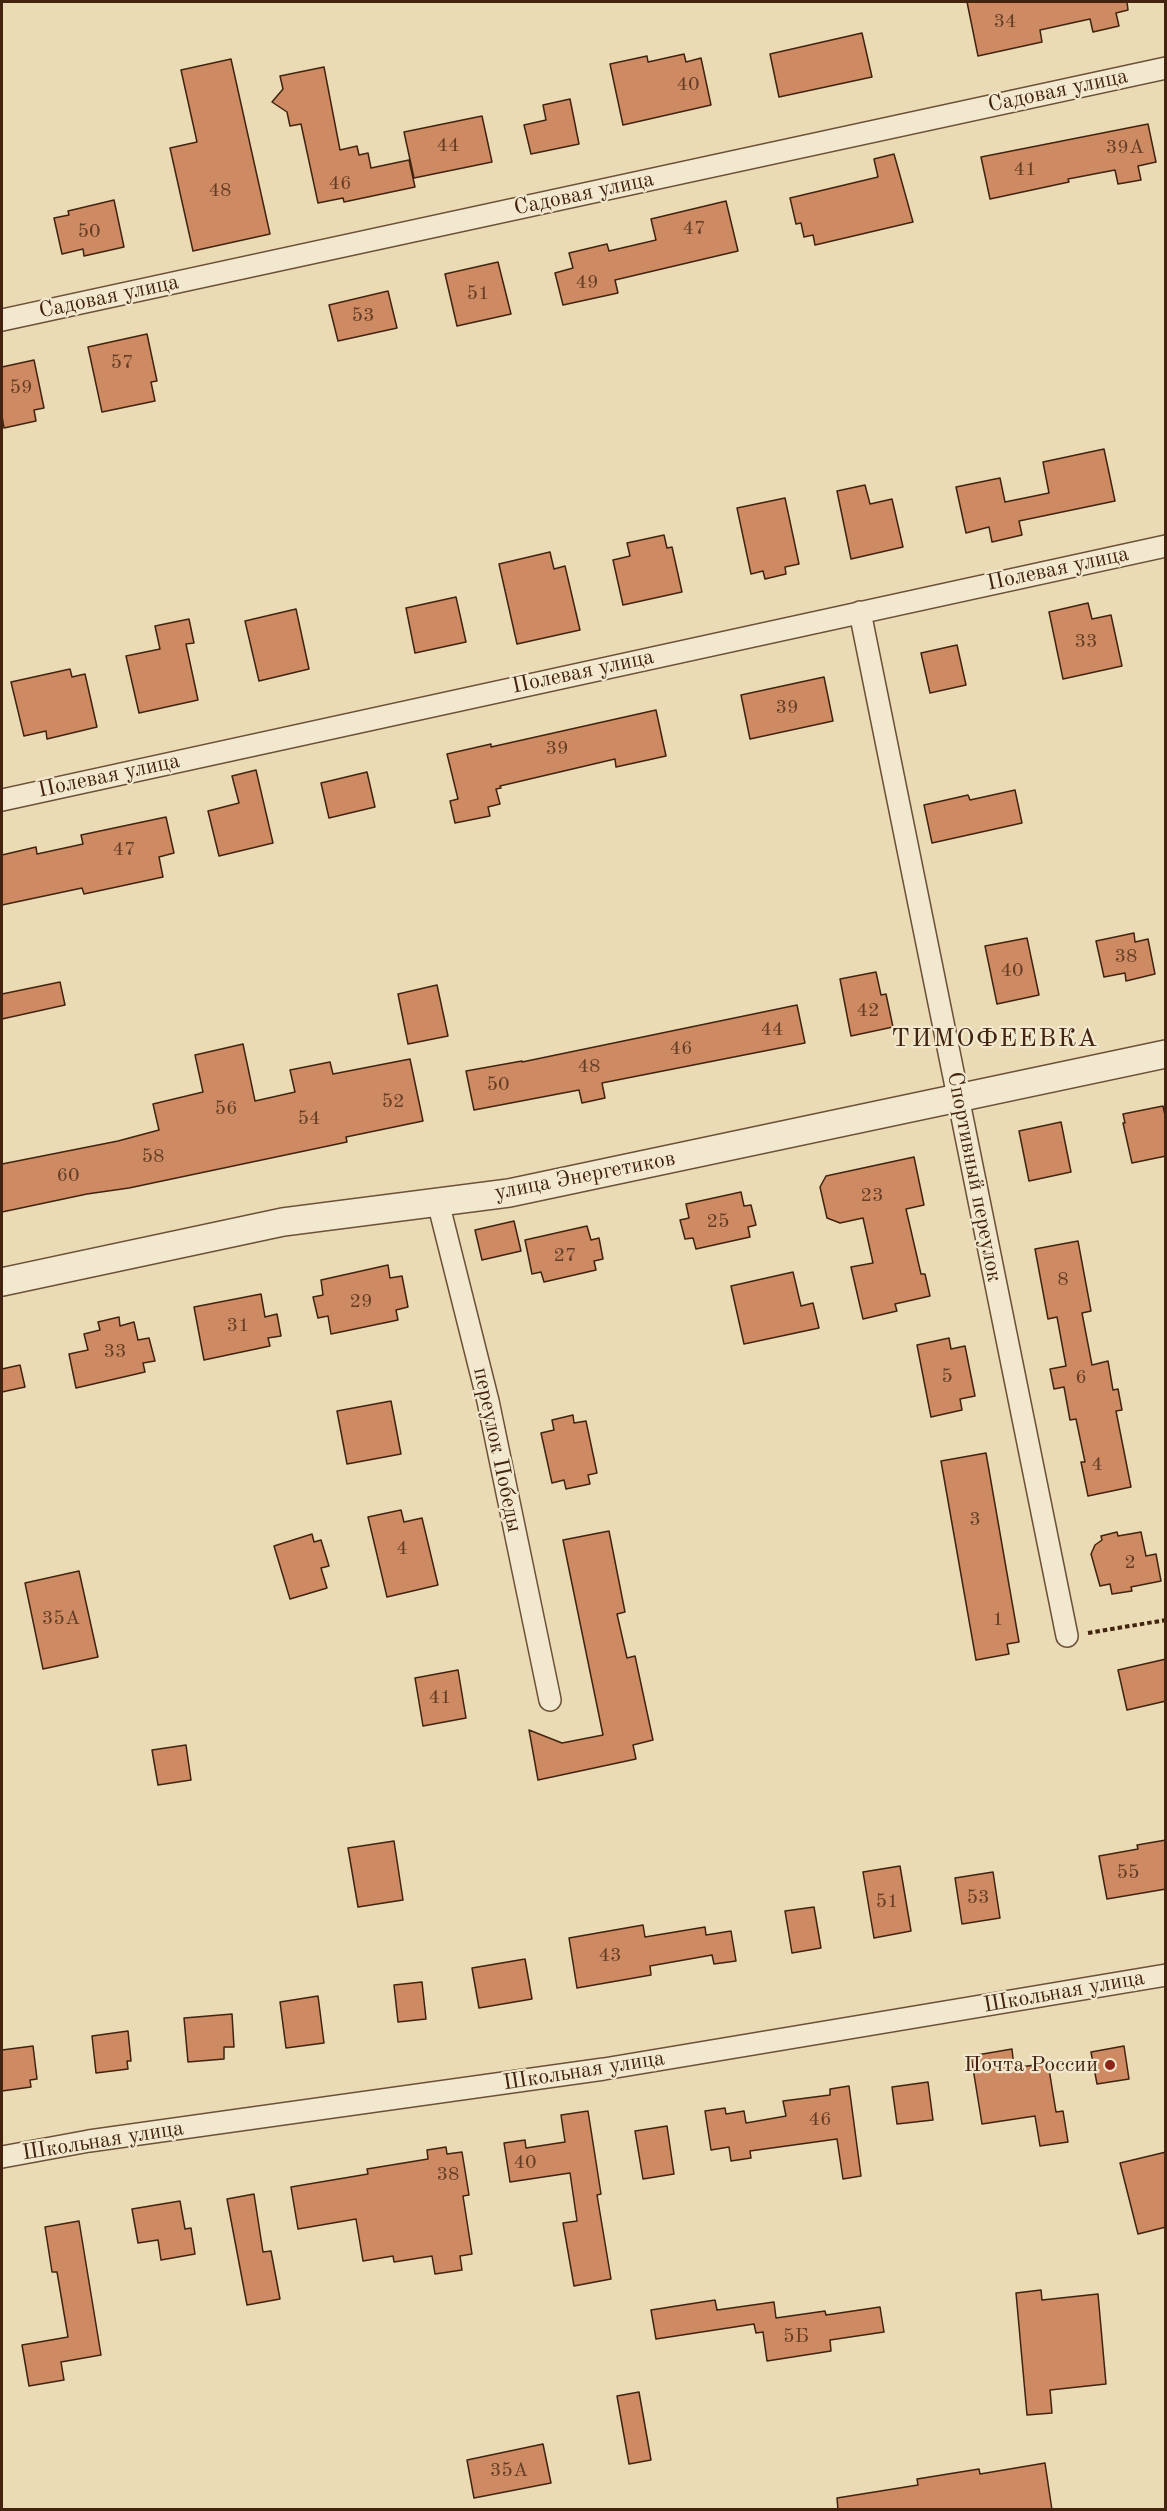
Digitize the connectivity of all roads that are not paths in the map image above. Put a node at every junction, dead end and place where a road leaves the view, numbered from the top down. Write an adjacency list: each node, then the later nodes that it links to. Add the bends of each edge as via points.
1 (1166, 68): 2 (street, Садовая улица)
2 (2, 320)
3 (1166, 546): 4 (street, Полевая улица)
4 (860, 612): 5 (street, Полевая улица); 7 (street, Спортивный переулок)
5 (2, 800)
6 (1166, 1054): 7 (street, улица Энергетиков)
7 (959, 1098): 8 (street, улица Энергетиков, via 509,1193); 10 (street, Спортивный переулок)
8 (438, 1202): 9 (street, улица Энергетиков, via 283,1222); 11 (street, переулок Победы, via 488,1401)
9 (2, 1282)
10 (1067, 1636)
11 (550, 1700)
12 (1166, 1975): 13 (street, Школьная улица, via 604,2069 89,2141)
13 (2, 2157)

